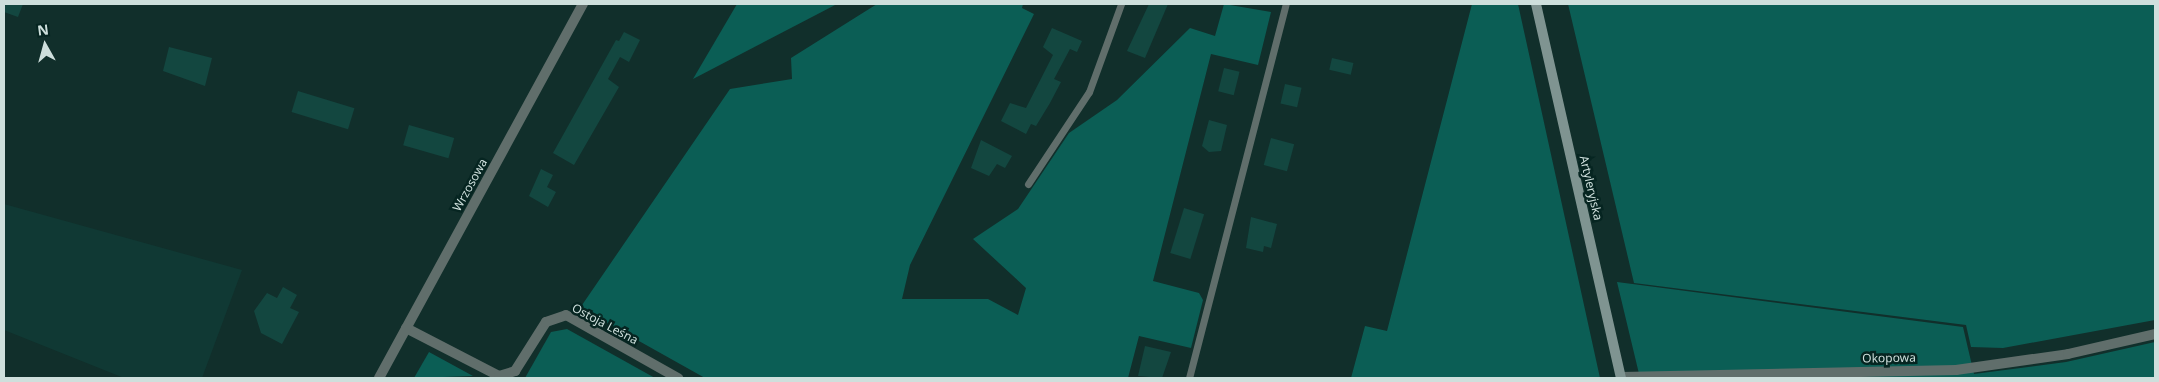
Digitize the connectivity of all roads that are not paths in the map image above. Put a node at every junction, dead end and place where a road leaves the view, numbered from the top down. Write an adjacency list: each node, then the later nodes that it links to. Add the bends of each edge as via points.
1 (582, 4): 6 (street, Wrzosowa)
2 (1121, 4): 5 (lane, via 1089,92)
3 (1286, 4): 10 (lane)
4 (1536, 4): 11 (street, Artyleryjska)
5 (1028, 184)
6 (406, 328): 8 (street, Wrzosowa); 9 (street, Ostoja Leśna, via 499,376 515,370 546,322 566,315)
7 (2155, 334): 11 (street, Okopowa, via 2068,354 1956,370)
8 (379, 378)
9 (678, 378)
10 (1189, 378)
11 (1621, 378)

